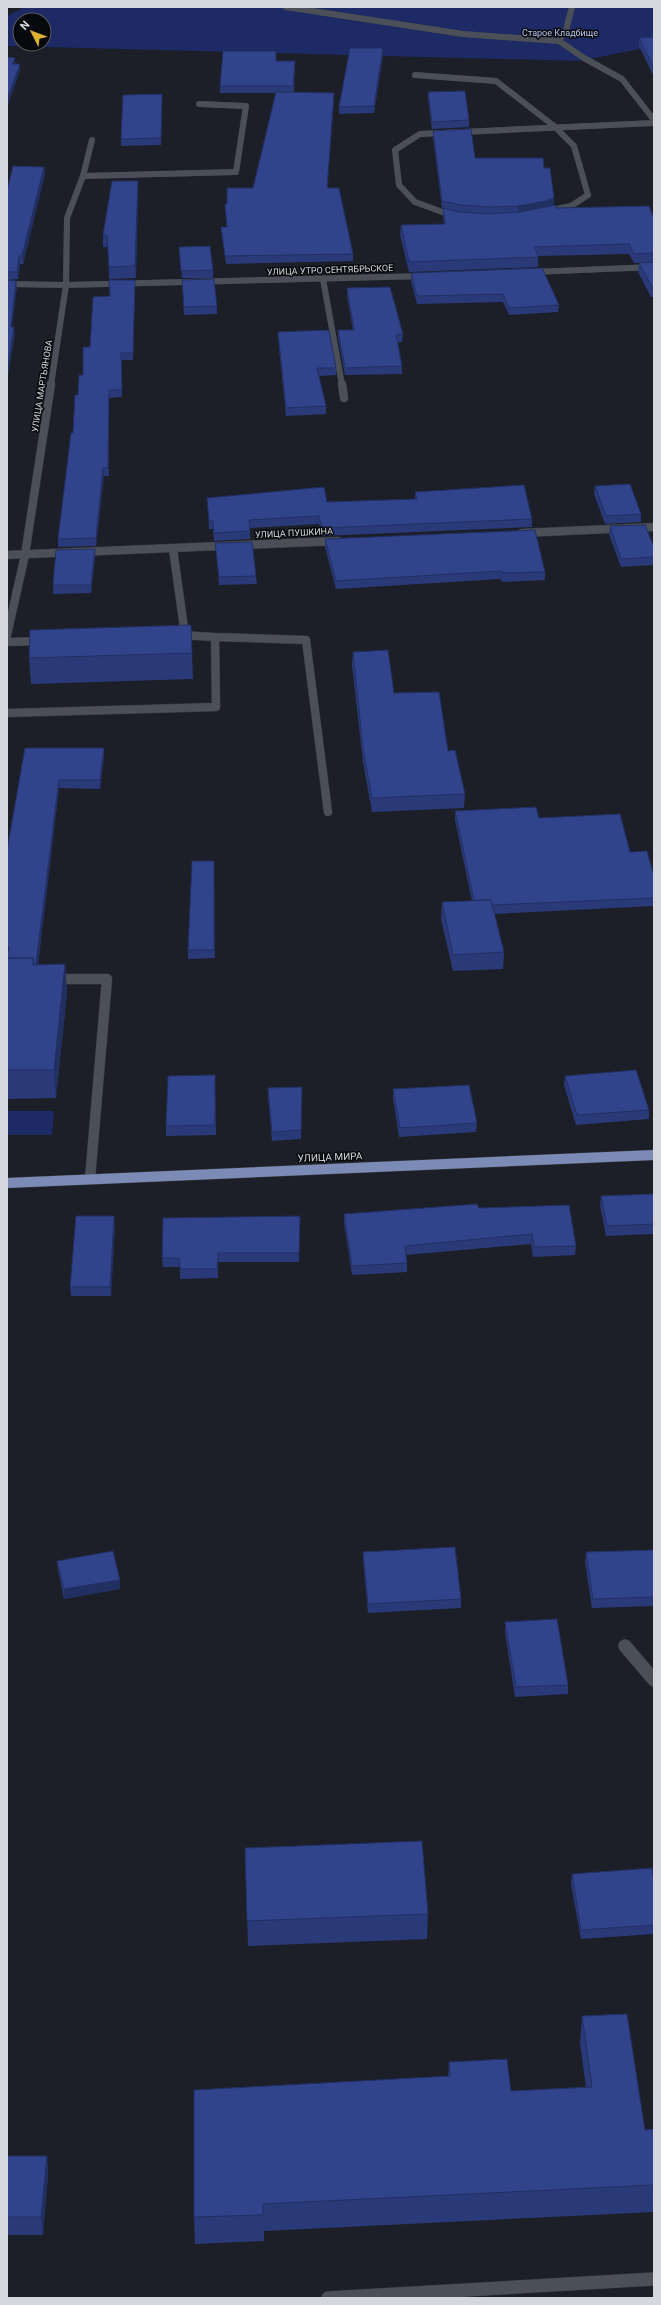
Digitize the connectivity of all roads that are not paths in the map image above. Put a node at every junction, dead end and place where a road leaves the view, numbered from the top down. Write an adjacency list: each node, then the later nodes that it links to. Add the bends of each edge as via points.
1 (286, 7): 3 (street, via 463,34)
2 (572, 7): 3 (street)
3 (560, 41): 6 (street, via 622,79)
4 (415, 75): 8 (street, via 496,81)
5 (199, 104): 10 (street, via 246,106 236,172)
6 (654, 120)
7 (654, 123): 8 (street)
8 (554, 126): 11 (street, via 574,146 588,195 571,206); 12 (street, via 420,134 395,150 399,185 415,202 436,212)
9 (92, 140): 10 (street, УЛИЦА МАРТЬЯНОВА)
10 (83, 176): 18 (street, УЛИЦА МАРТЬЯНОВА, via 68,218)
11 (536, 213)
12 (467, 219)
13 (654, 268): 14 (street)
14 (527, 272)
15 (431, 276): 16 (street, УЛИЦА УТРО СЕНТЯБРЬСКОЕ)
16 (323, 279): 18 (street, УЛИЦА УТРО СЕНТЯБРЬСКОЕ); 19 (street)
17 (7, 284): 18 (street, УЛИЦА УТРО СЕНТЯБРЬСКОЕ)
18 (66, 285): 25 (street, УЛИЦА МАРТЬЯНОВА)
19 (344, 398)
20 (654, 527): 21 (street)
21 (512, 533)
22 (347, 541): 23 (street, УЛИЦА ПУШКИНА)
23 (174, 549): 25 (street, УЛИЦА ПУШКИНА); 27 (street)
24 (7, 555): 25 (street, УЛИЦА ПУШКИНА)
25 (25, 555): 26 (street, УЛИЦА МАРТЬЯНОВА)
26 (7, 635)
27 (185, 635): 28 (street); 29 (street)
28 (169, 636)
29 (215, 637): 32 (street, via 216,707); 33 (street, via 306,640)
30 (53, 640): 31 (street)
31 (7, 642)
32 (7, 713)
33 (328, 812)
34 (45, 979): 36 (street, via 107,979)
35 (654, 1155): 36 (main road, УЛИЦА МИРА)
36 (90, 1179): 37 (main road, УЛИЦА МИРА)
37 (7, 1183)
38 (625, 1646): 39 (street)
39 (654, 1680)
40 (654, 2279): 41 (street)
41 (328, 2298)

